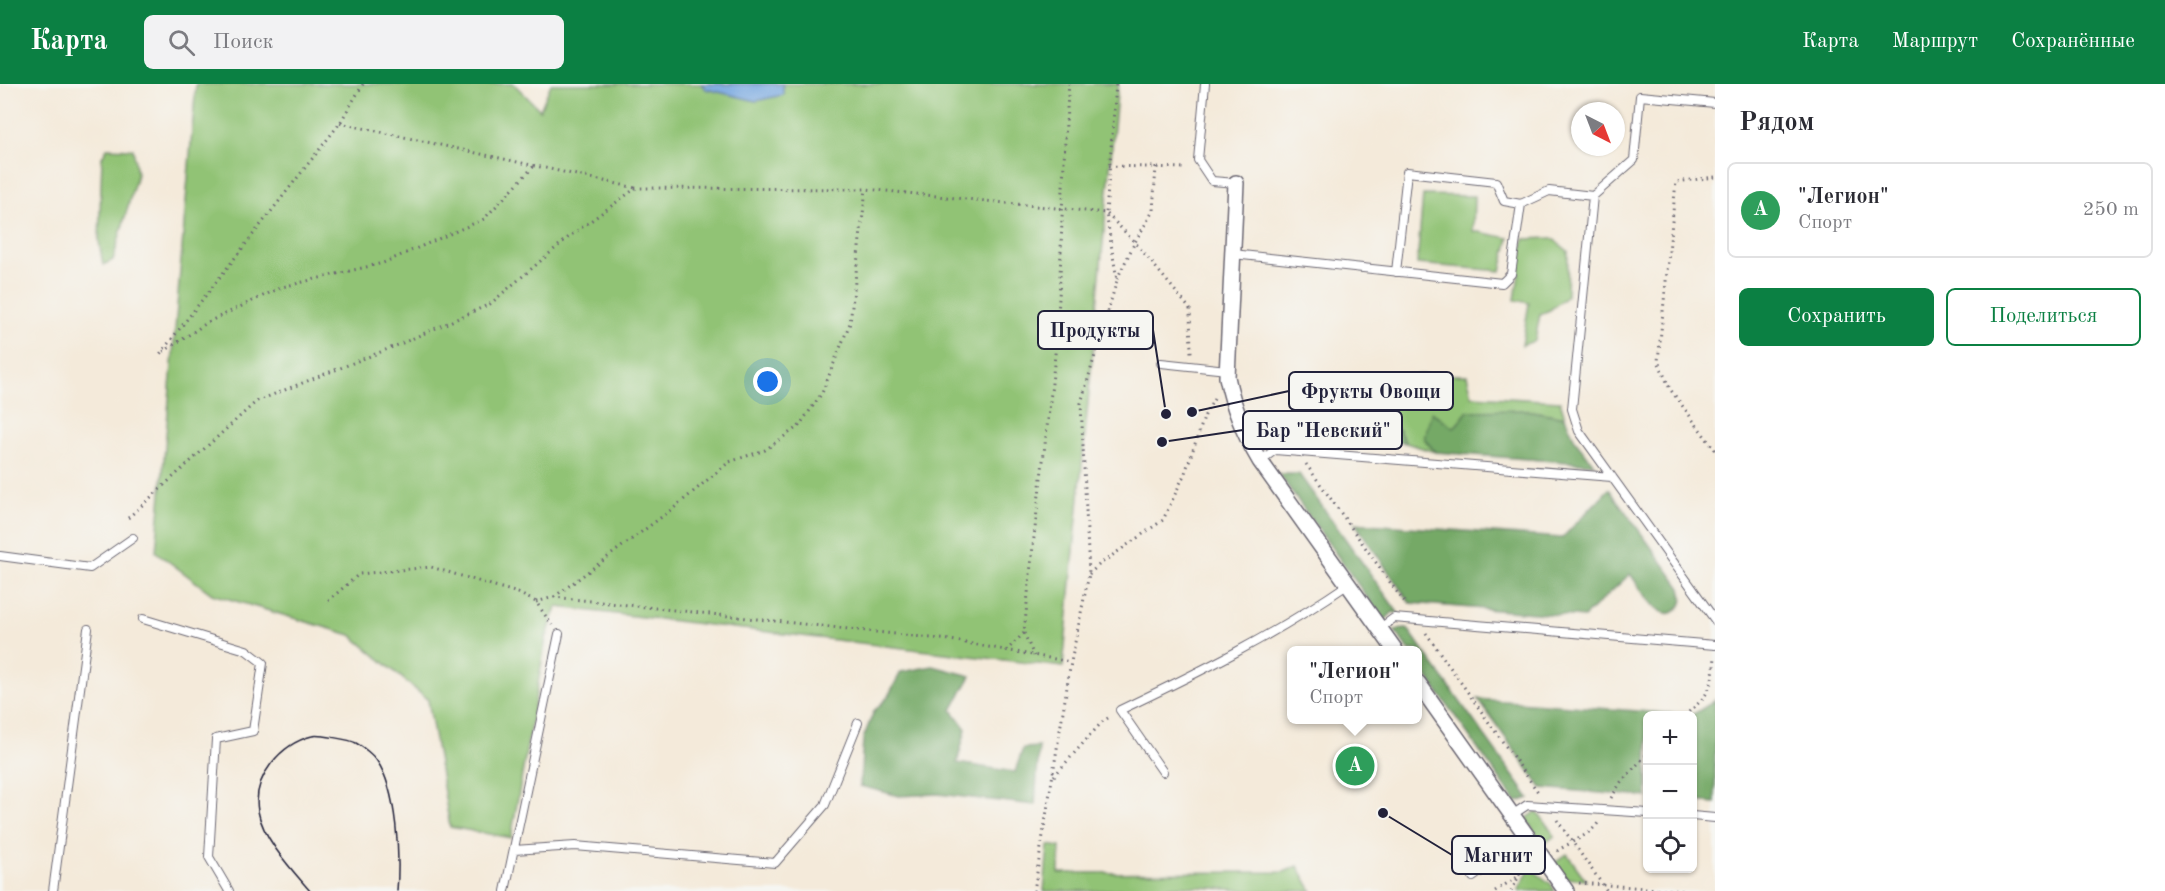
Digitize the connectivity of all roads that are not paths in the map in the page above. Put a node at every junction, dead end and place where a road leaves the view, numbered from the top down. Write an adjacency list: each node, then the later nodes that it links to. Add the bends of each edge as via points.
1 (1205, 84): 3 (lane, via 1198,160 1212,181)
2 (1715, 103): 4 (lane, via 1640,96 1634,160)
3 (1236, 183): 6 (street)
4 (1593, 196): 5 (lane, via 1549,191); 11 (lane, via 1572,409 1580,431)
5 (1521, 204): 7 (lane, via 1511,274 1502,283); 7 (lane, via 1504,201 1496,182 1407,172)
6 (1233, 254): 7 (lane); 9 (street)
7 (1396, 272)
8 (1161, 363): 9 (lane)
9 (1227, 373): 10 (street, via 1239,420)
10 (1260, 461): 11 (lane, via 1275,450); 14 (street)
11 (1612, 477): 16 (lane)
12 (134, 538): 13 (lane, via 90,568)
13 (0, 556)
14 (1347, 585): 18 (street); 24 (lane, via 1211,666 1120,710)
15 (143, 619): 34 (lane, via 246,650 262,663 253,731 216,739 209,857)
16 (1715, 620)
17 (88, 629): 33 (lane)
18 (1379, 629): 20 (lane, via 1394,618); 21 (street)
19 (558, 634): 30 (lane)
20 (1715, 645)
21 (1391, 646)
22 (1422, 689): 26 (street)
23 (858, 723): 30 (lane, via 825,805 775,863 574,846)
24 (1162, 772)
25 (1643, 813): 26 (lane, via 1527,805)
26 (1512, 815): 29 (street)
27 (1697, 816): 28 (lane)
28 (1715, 818)
29 (1529, 840): 31 (lane); 32 (street)
30 (514, 850): 35 (lane)
31 (1473, 877)
32 (1562, 886)
33 (53, 891)
34 (228, 891)
35 (505, 891)

